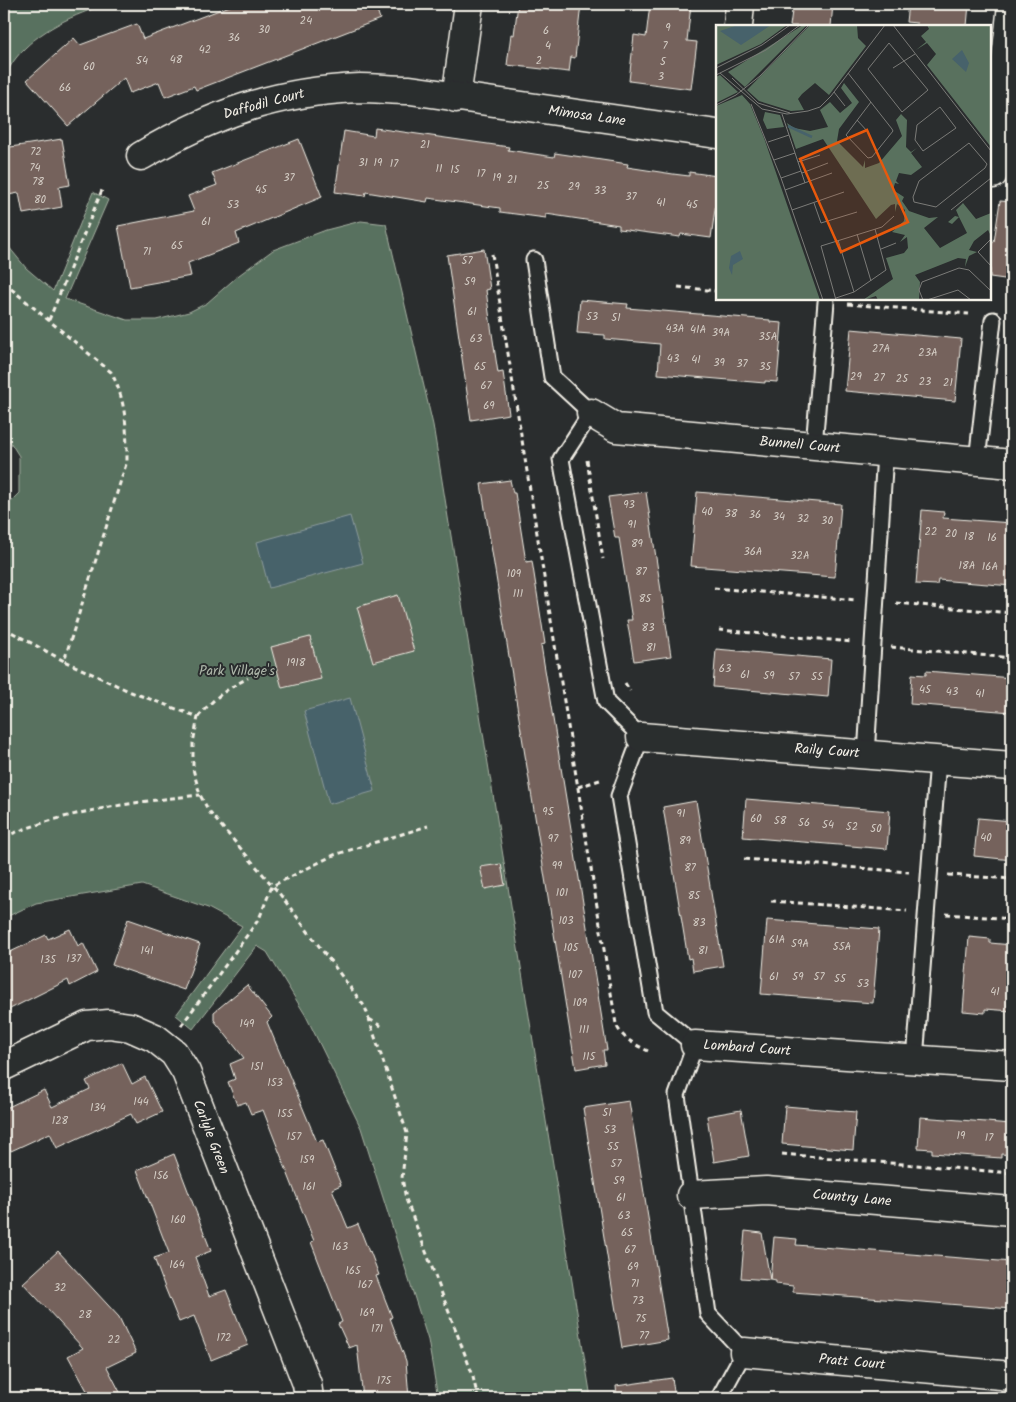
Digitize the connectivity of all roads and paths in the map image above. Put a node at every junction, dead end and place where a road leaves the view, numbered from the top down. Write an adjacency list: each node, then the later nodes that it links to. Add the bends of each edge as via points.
1 (469, 4): 5 (street)
2 (740, 4): 4 (street)
3 (1012, 5): 8 (street)
4 (738, 25)
5 (456, 98): 6 (street, Mimosa Lane); 7 (street, Daffodil Court, via 410,90 371,88 313,92 265,101 222,114)
6 (716, 134)
7 (141, 156)
8 (998, 175)
9 (102, 190): 18 (path)
10 (492, 254): 42 (path)
11 (534, 260): 20 (lane, Bunnell Court, via 552,377)
12 (4, 283): 18 (path)
13 (678, 287): 14 (path)
14 (716, 291)
15 (826, 302): 21 (lane)
16 (848, 304): 17 (path)
17 (969, 314)
18 (49, 320): 34 (path, via 111,372 120,387 128,430 127,461)
19 (993, 320): 23 (lane)
20 (591, 413): 21 (street, Bunnell Court, via 616,428); 37 (lane, via 561,459 606,702)
21 (814, 446): 22 (street, Bunnell Court)
22 (885, 453): 23 (street, Bunnell Court); 38 (lane)
23 (977, 461): 24 (street, Bunnell Court)
24 (1012, 464)
25 (714, 588): 26 (path)
26 (839, 598)
27 (908, 604): 28 (path)
28 (1012, 613)
29 (4, 628): 34 (path)
30 (719, 630): 31 (path)
31 (838, 639)
32 (904, 649): 33 (path)
33 (1012, 658)
34 (64, 661): 36 (path, via 131,692)
35 (248, 678): 36 (path, via 226,689)
36 (198, 717): 43 (path, via 193,769)
37 (641, 737): 38 (street, Raily Court); 58 (lane, Lombard Court, via 619,796 655,1012)
38 (866, 754): 39 (street, Raily Court)
39 (938, 760): 40 (street, Raily Court); 60 (lane)
40 (1012, 766)
41 (606, 778): 42 (path)
42 (578, 787): 59 (path, via 616,1024 624,1038)
43 (200, 794): 45 (path, via 56,818); 50 (path, via 210,813)
44 (428, 826): 50 (path, via 334,855)
45 (4, 837)
46 (744, 859): 47 (path)
47 (891, 870)
48 (969, 876): 49 (path)
49 (1012, 880)
50 (272, 886): 55 (path, via 365,1007); 56 (path, via 259,919)
51 (771, 901): 52 (path)
52 (885, 910)
53 (966, 915): 54 (path)
54 (1012, 919)
55 (368, 1018): 57 (path); 70 (path, via 407,1133 402,1178 406,1199 472,1373)
56 (182, 1026)
57 (383, 1027)
58 (695, 1045): 60 (street, Lombard Court); 65 (lane, via 677,1096)
59 (648, 1050)
60 (915, 1060): 62 (street, Lombard Court)
61 (4, 1066): 69 (street, Carlyle Green, via 87,1026 109,1024 130,1026 155,1038 174,1053 186,1072 307,1384)
62 (1012, 1066)
63 (782, 1154): 64 (path)
64 (1012, 1173)
65 (691, 1195): 66 (street, Country Lane, via 766,1191); 67 (lane, via 708,1314)
66 (1012, 1211)
67 (744, 1352): 68 (street, Pratt Court); 71 (lane)
68 (1012, 1376)
69 (309, 1398)
70 (478, 1398)
71 (719, 1398)

